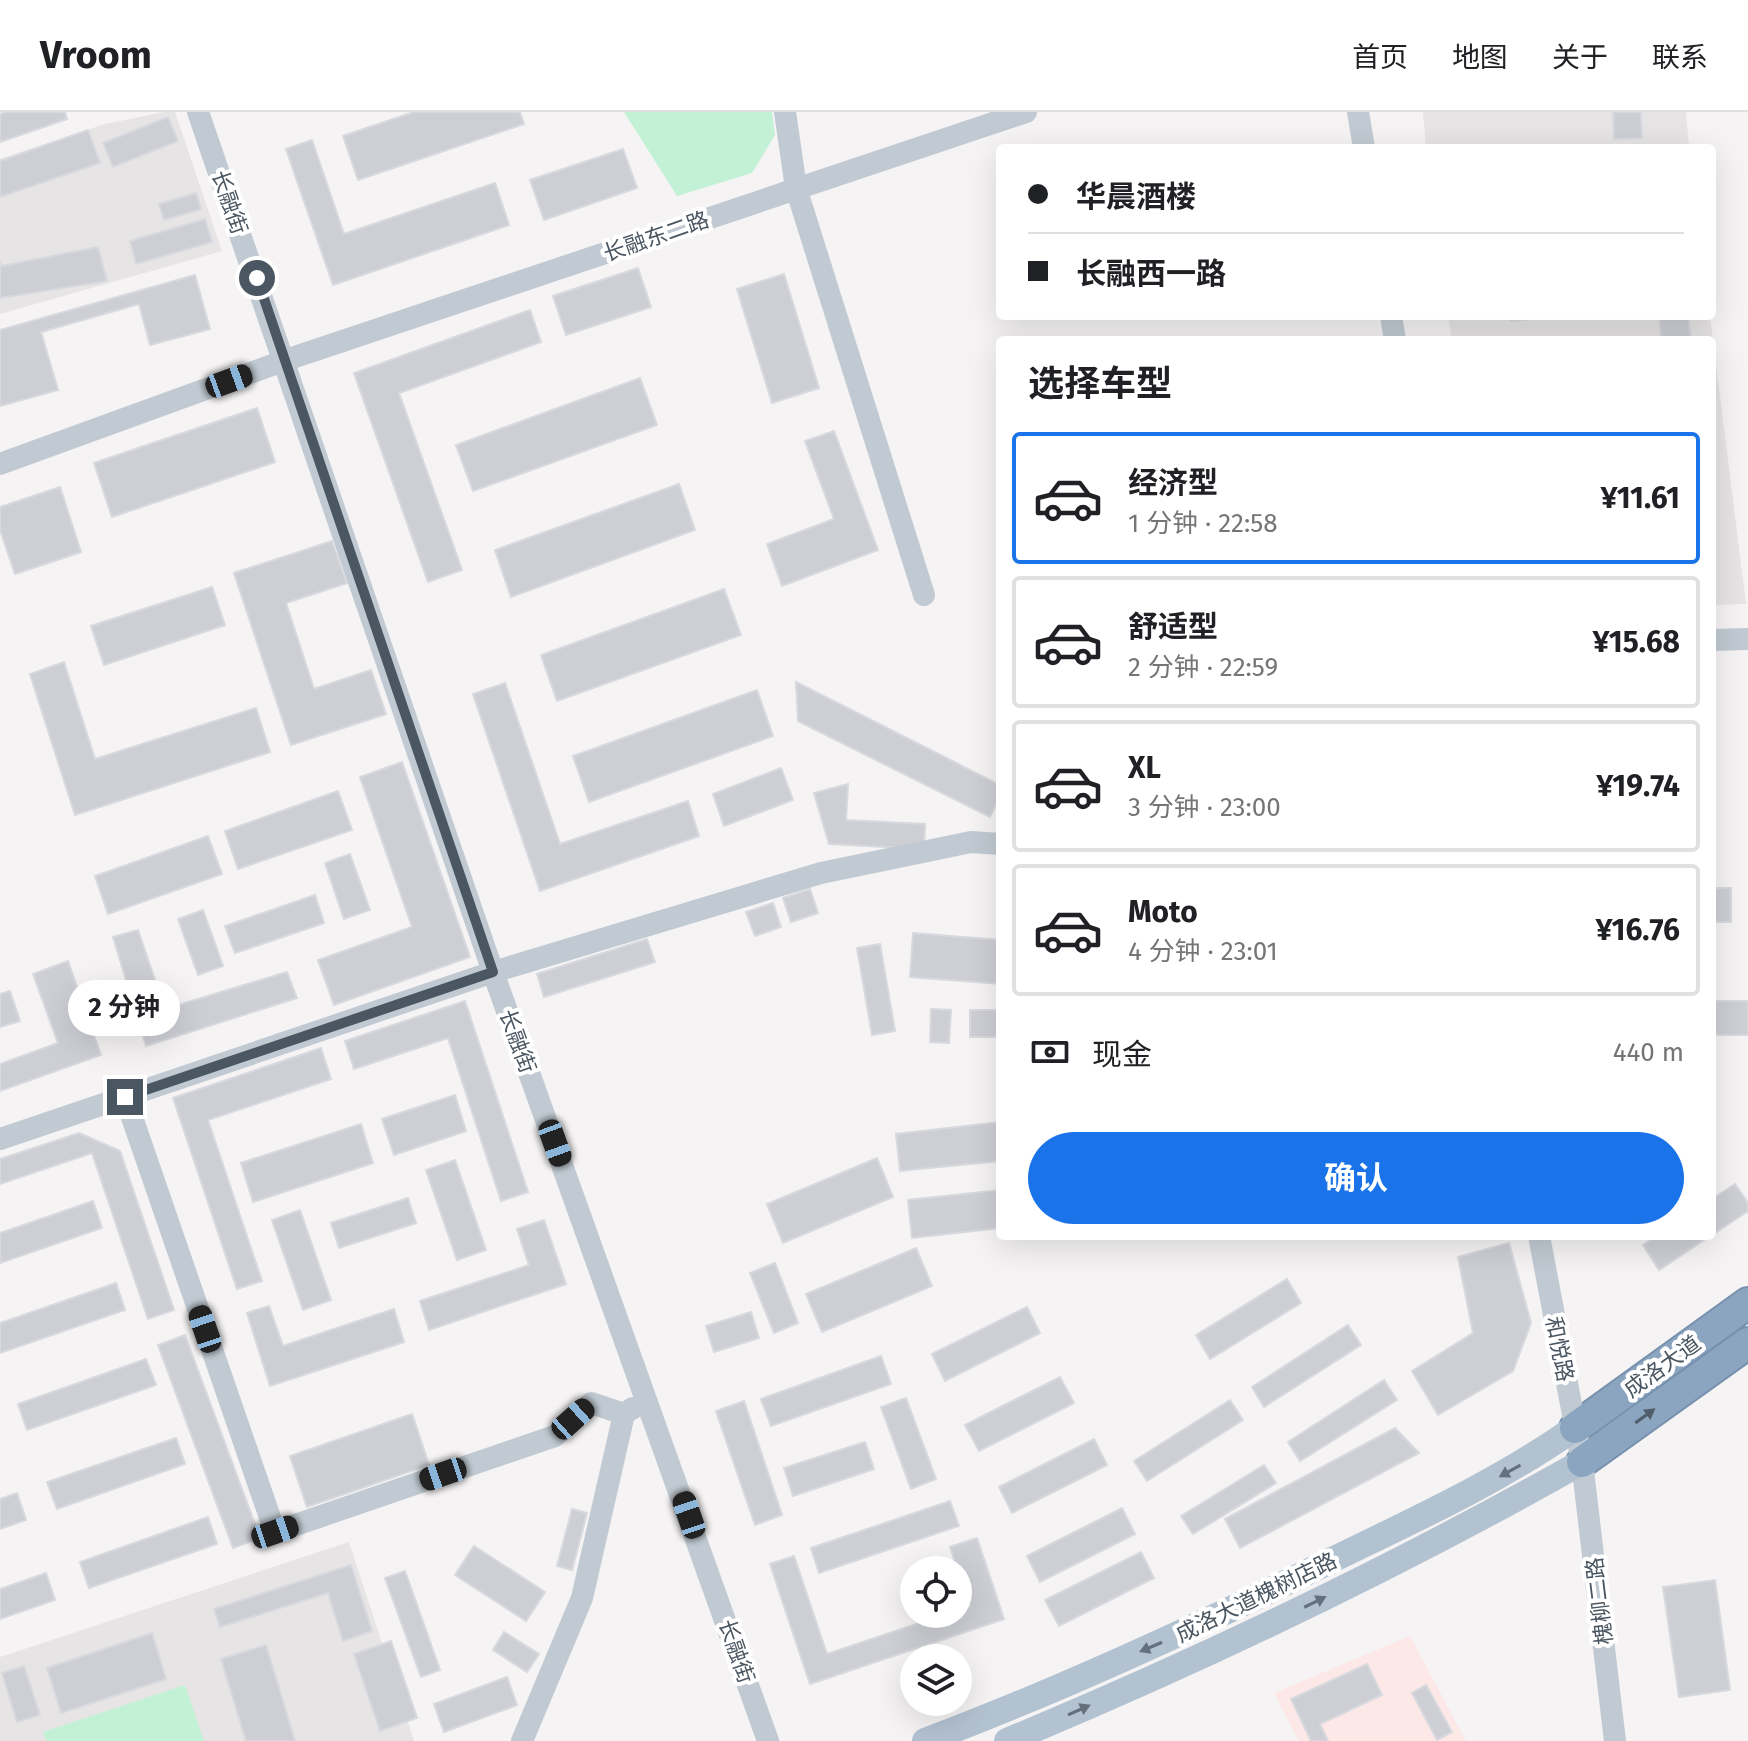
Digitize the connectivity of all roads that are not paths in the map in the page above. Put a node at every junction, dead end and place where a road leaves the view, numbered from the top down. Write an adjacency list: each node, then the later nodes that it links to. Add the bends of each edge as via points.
1 (198, 112): 7 (street, 长融街)
2 (785, 112): 6 (street)
3 (1026, 112): 6 (street, 长融东二路)
4 (1358, 112): 5 (street)
5 (1363, 144)
6 (796, 188): 7 (street, 长融东二路); 9 (street)
7 (286, 360): 8 (street, 长融东二路); 13 (street, 长融街)
8 (0, 464)
9 (924, 595)
10 (1748, 639): 11 (street)
11 (1716, 640)
12 (996, 844): 13 (street, via 971,842 821,873)
13 (493, 972): 14 (street); 19 (street, 长融街)
14 (125, 1097): 15 (street); 20 (street, via 275,1532 555,1436 591,1403)
15 (0, 1139)
16 (1540, 1240): 21 (street, 和悦路)
17 (1748, 1303): 21 (highway, 成洛大道)
18 (1748, 1343): 22 (highway, 成洛大道, one-way to 18)
19 (648, 1399): 20 (street); 24 (street, 长融街)
20 (624, 1414): 23 (street, via 582,1598)
21 (1575, 1428): 22 (street, 和悦路); 25 (main road, 成洛大道槐树店路, one-way to 25, via 1465,1496 1201,1625)
22 (1582, 1462): 26 (main road, 成洛大道槐树店路, one-way to 22, via 1227,1645); 27 (street, 槐柳二路)
23 (522, 1741)
24 (768, 1741)
25 (925, 1741)
26 (1007, 1741)
27 (1615, 1741)

